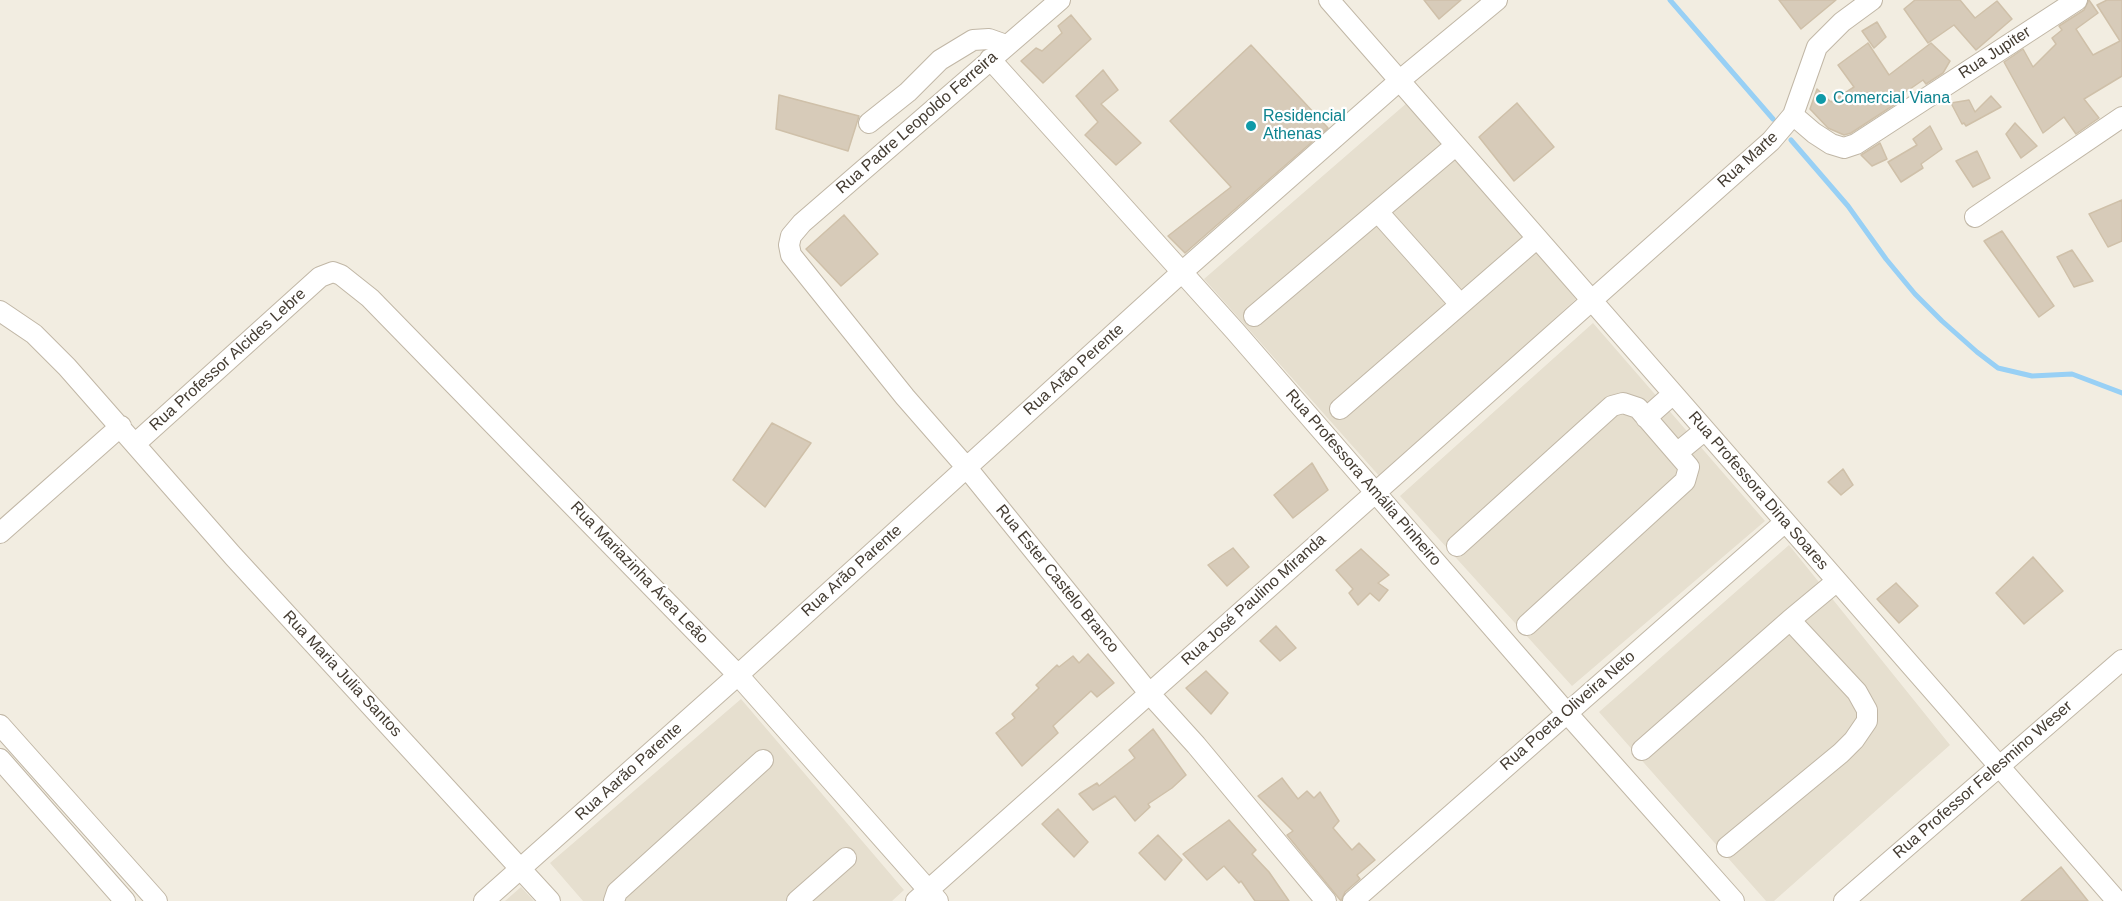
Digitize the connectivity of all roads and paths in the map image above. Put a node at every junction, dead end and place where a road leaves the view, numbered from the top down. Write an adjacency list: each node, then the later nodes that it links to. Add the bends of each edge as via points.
1 (1060, 0): 6 (street, Rua Padre Leopoldo Ferreira)
2 (1329, 0): 8 (street, Rua Professora Dina Soares)
3 (1497, 0): 8 (street)
4 (1872, 0): 9 (street, Rua Marte, via 1817,47)
5 (2077, 0): 9 (street, Rua Jupiter, via 1856,144 1844,148 1831,144)
6 (1006, 45): 7 (street, Rua Padre Leopoldo Ferreira); 11 (street, via 989,39 974,40 940,60 908,92)
7 (990, 59): 16 (street, Rua Padre Leopoldo Ferreira, via 802,223 791,236); 17 (street, Rua Professora Amália Pinheiro)
8 (1399, 81): 12 (street, Rua Professora Dina Soares); 17 (street)
9 (1793, 115): 19 (street, Rua Marte, via 1783,129)
10 (2122, 117): 14 (street)
11 (868, 123)
12 (1455, 146): 13 (street); 15 (street, Rua Professora Dina Soares)
13 (1378, 212): 20 (street); 22 (street)
14 (1975, 217)
15 (1536, 239): 19 (street, Rua Professora Dina Soares); 20 (street)
16 (791, 255): 30 (street, Rua Ester Castelo Branco)
17 (1182, 272): 30 (street, Rua Arão Perente); 31 (street, Rua Professora Amália Pinheiro)
18 (320, 277): 28 (street, Rua Professor Alcides Lebre); 39 (street, Rua Mariazinha Área Leão, via 333,272 341,274 370,298)
19 (1593, 300): 23 (street, Rua Professora Dina Soares); 31 (street, Rua José Paulino Miranda)
20 (1460, 304): 24 (street)
21 (0, 311): 26 (street, Rua Maria Julia Santos, via 34,334)
22 (1254, 316)
23 (1672, 394): 25 (street); 27 (street, Rua Professora Dina Soares)
24 (1340, 409)
25 (1646, 418): 29 (street); 34 (street, via 1638,408 1623,403 1612,406)
26 (121, 426): 28 (street, Rua Maria Julia Santos); 33 (street)
27 (1705, 430): 29 (street); 32 (street, Rua Professora Dina Soares)
28 (136, 443): 49 (street, Rua Maria Julia Santos, via 233,556)
29 (1677, 453): 37 (street, via 1689,467 1685,481)
30 (967, 468): 39 (street, Rua Arão Parente); 40 (street, Rua Ester Castelo Branco)
31 (1375, 492): 40 (street, Rua José Paulino Miranda); 41 (street, Rua Professora Amália Pinheiro)
32 (1785, 522): 35 (street, Rua Professora Dina Soares); 41 (street, Rua Poeta Oliveira Neto)
33 (0, 533)
34 (1457, 546)
35 (1837, 581): 36 (street); 46 (street, Rua Professora Dina Soares)
36 (1790, 620): 43 (street); 47 (street, via 1857,692 1867,710 1867,721 1841,753)
37 (1527, 625)
38 (2122, 660): 46 (street, Rua Professor Felesmino Weser)
39 (738, 675): 49 (street, Rua Aarão Parente); 50 (street, Rua Mariazinha Área Leão)
40 (1149, 693): 50 (street, Rua José Paulino Miranda); 57 (street, Rua Ester Castelo Branco)
41 (1566, 712): 58 (street, Rua Poeta Oliveira Neto); 59 (street, Rua Professora Amália Pinheiro)
42 (0, 724): 52 (street)
43 (1642, 750)
44 (0, 759): 51 (street)
45 (763, 760): 55 (street, via 616,892)
46 (1998, 766): 60 (street, Rua Professor Felesmino Weser); 61 (street, Rua Professora Dina Soares)
47 (1727, 847)
48 (846, 858): 56 (street)
49 (521, 868): 53 (street); 54 (street, Rua Maria Julia Santos)
50 (928, 897)
51 (125, 901)
52 (157, 901)
53 (484, 901)
54 (550, 901)
55 (614, 901)
56 (797, 901)
57 (1326, 901)
58 (1353, 901)
59 (1734, 901)
60 (1844, 901)
61 (2117, 901)

